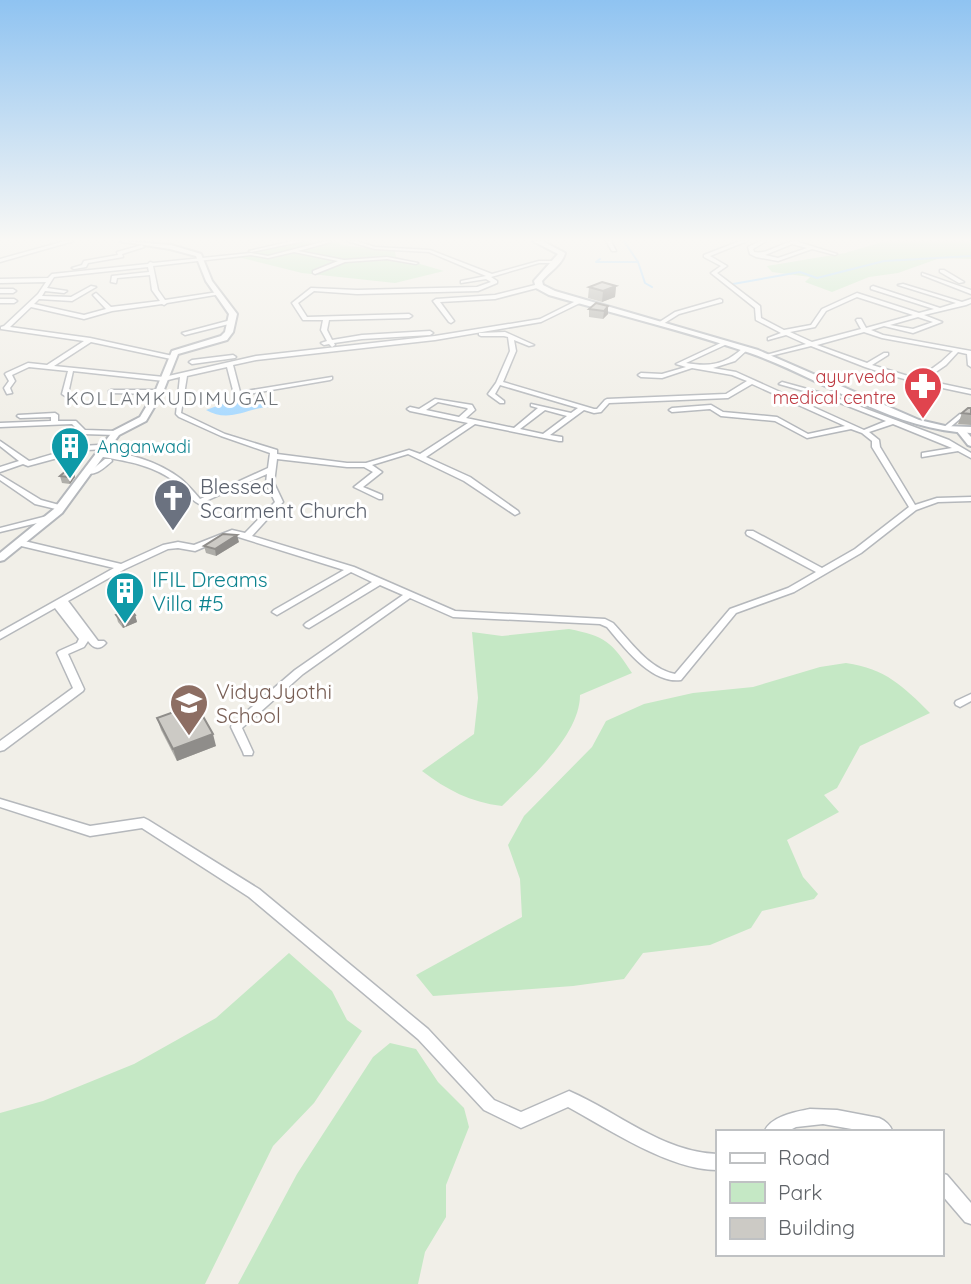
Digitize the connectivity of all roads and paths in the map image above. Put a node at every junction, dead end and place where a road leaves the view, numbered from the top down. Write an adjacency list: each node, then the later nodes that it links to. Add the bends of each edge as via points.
1 (0, 301): 2 (street)
2 (14, 301)
3 (34, 301): 19 (street)
4 (102, 301): 21 (street)
5 (176, 301): 17 (street)
6 (223, 301): 28 (street, via 233,314)
7 (298, 301): 25 (street, via 303,318)
8 (437, 301): 27 (street)
9 (580, 301): 29 (main road); 35 (street, via 541,320)
10 (720, 301): 29 (street, via 677,313)
11 (750, 301): 34 (street, via 758,307 758,320)
12 (844, 301): 34 (street, via 824,310 813,326)
13 (875, 301): 24 (street)
14 (913, 301): 22 (street)
15 (952, 301): 18 (street)
16 (971, 301): 18 (street)
17 (164, 303): 21 (street)
18 (962, 304): 20 (street); 22 (street)
19 (30, 305): 21 (street, via 84,317); 31 (street)
20 (971, 307)
21 (110, 309)
22 (941, 310): 24 (street)
23 (409, 316): 25 (street)
24 (921, 316): 30 (street); 30 (street, via 939,322 913,331)
25 (326, 320): 41 (street, via 324,330)
26 (859, 320): 32 (street)
27 (451, 321)
28 (231, 322): 33 (street); 49 (street, via 224,338)
29 (661, 323): 40 (main road)
30 (887, 326): 32 (street)
31 (2, 328): 39 (street)
32 (865, 330): 44 (street); 46 (street)
33 (185, 333)
34 (784, 333): 38 (street); 44 (street)
35 (452, 334): 36 (street); 41 (street); 42 (street)
36 (511, 336): 43 (street); 66 (street, via 513,351)
37 (962, 338): 46 (street)
38 (770, 339)
39 (90, 340): 49 (street); 55 (street)
40 (724, 343): 45 (main road); 56 (street, via 679,365)
41 (331, 344): 42 (street); 50 (street); 51 (street)
42 (367, 344): 50 (street)
43 (531, 345)
44 (810, 345): 48 (street); 54 (street)
45 (745, 349): 48 (main road); 57 (street, via 733,360)
46 (965, 352): 53 (street); 64 (street)
47 (886, 354): 54 (street)
48 (768, 356): 93 (main road)
49 (172, 357): 63 (street)
50 (256, 358): 52 (street)
51 (192, 362)
52 (229, 363): 60 (street); 62 (street, via 237,394)
53 (971, 365)
54 (867, 366): 64 (street)
55 (47, 368): 58 (street); 59 (street, via 28,365)
56 (689, 368): 61 (street, via 663,376); 65 (street, via 728,371)
57 (705, 368)
58 (70, 372): 63 (street); 73 (street)
59 (4, 375): 72 (street, via 12,381)
60 (184, 375): 63 (street); 106 (street, via 181,416 271,449)
61 (641, 375)
62 (330, 378)
63 (164, 379): 71 (street)
64 (919, 381): 69 (street)
65 (750, 382): 74 (street, via 728,396); 87 (street)
66 (499, 383): 75 (street, via 491,394); 78 (street)
67 (782, 384): 82 (street)
68 (687, 387): 74 (street)
69 (970, 389)
70 (111, 392): 71 (street)
71 (159, 392): 98 (street, via 143,419)
72 (9, 393)
73 (65, 394)
74 (688, 399): 78 (street, via 607,401 598,411)
75 (502, 402)
76 (533, 405): 77 (street)
77 (543, 408): 83 (street); 94 (street)
78 (581, 409): 83 (street)
79 (410, 410): 80 (street)
80 (420, 411): 86 (street); 86 (street, via 437,400 470,407)
81 (673, 411): 92 (street, via 711,407 721,414 777,419 807,436)
82 (860, 411): 87 (street); 89 (street)
83 (572, 415): 99 (street)
84 (20, 416): 90 (street, via 55,415)
85 (960, 416): 93 (street)
86 (460, 419): 88 (street)
87 (842, 420): 92 (street)
88 (474, 422): 94 (street); 108 (street)
89 (892, 422): 97 (street); 103 (street)
90 (54, 423): 91 (street); 98 (street, via 77,423 87,433)
91 (0, 425)
92 (853, 426): 97 (street)
93 (945, 429): 95 (main road)
94 (515, 430): 99 (street)
95 (960, 430): 96 (main road); 102 (street)
96 (971, 430)
97 (864, 432): 117 (street, via 875,440)
98 (116, 433): 104 (street)
99 (544, 436): 100 (street)
100 (559, 439)
101 (0, 443): 109 (street)
102 (971, 443)
103 (959, 449): 105 (street); 107 (street)
104 (105, 454): 109 (street, via 87,448 28,464); 112 (street, via 157,466 199,502); 116 (street)
105 (925, 454)
106 (274, 456): 110 (street); 112 (street)
107 (971, 456)
108 (421, 457): 110 (street, via 404,452); 118 (street, via 467,479)
109 (24, 461): 111 (street)
110 (366, 465): 114 (street, via 378,472 358,487)
111 (0, 470)
112 (270, 470): 122 (street, via 270,483 279,502)
113 (0, 477): 116 (street, via 38,502)
114 (379, 497)
115 (971, 499): 117 (street, via 937,500)
116 (60, 508): 119 (street)
117 (913, 508): 127 (street, via 858,551)
118 (514, 513)
119 (51, 517): 120 (street); 123 (street)
120 (0, 530)
121 (750, 533): 127 (street)
122 (247, 536): 125 (street, via 228,532 195,548 172,545); 126 (street)
123 (20, 543): 124 (street); 125 (street)
124 (0, 558)
125 (122, 567): 130 (street)
126 (351, 569): 128 (street); 131 (street)
127 (822, 572): 129 (street, via 781,595 733,611 677,678 641,658 602,621 469,617)
128 (377, 582): 129 (street); 132 (street)
129 (409, 595): 139 (street, via 299,673 236,727)
130 (59, 601): 133 (street); 134 (street)
131 (277, 612)
132 (309, 625)
133 (0, 636)
134 (87, 638): 135 (street, via 96,645); 138 (street, via 62,653 79,689)
135 (101, 643)
136 (971, 697): 137 (street)
137 (960, 704)
138 (0, 747)
139 (248, 752)
140 (0, 803): 143 (street, via 90,831 144,823 254,893 423,1034 489,1105 521,1120 569,1099 640,1137 705,1164)
141 (774, 1130): 142 (street, via 786,1120 817,1116)
142 (883, 1130)
143 (716, 1162)
144 (943, 1183): 145 (street)
145 (971, 1216)

